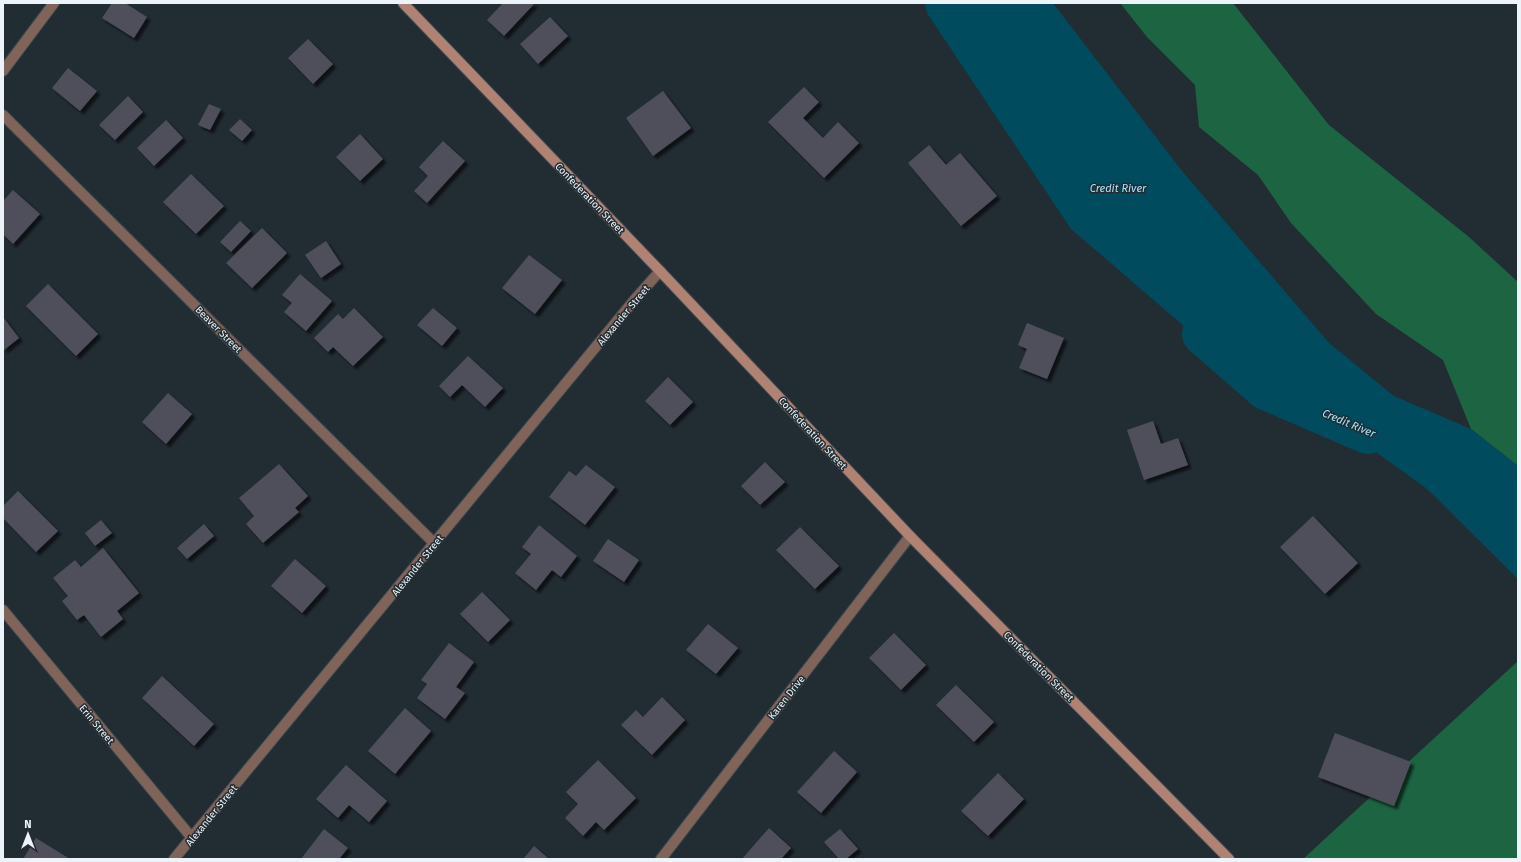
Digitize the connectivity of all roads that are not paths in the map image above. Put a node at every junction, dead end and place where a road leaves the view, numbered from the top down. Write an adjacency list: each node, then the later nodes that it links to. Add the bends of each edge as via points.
1 (54, 3): 3 (street)
2 (403, 3): 5 (main road, Confederation Street)
3 (3, 71)
4 (3, 115): 7 (street, Beaver Street)
5 (660, 271): 6 (main road, Confederation Street); 7 (street, Alexander Street)
6 (910, 536): 11 (street, Karen Drive); 12 (main road, Confederation Street)
7 (434, 544): 9 (street, Alexander Street)
8 (3, 610): 9 (street, Erin Street)
9 (192, 838): 10 (street, Alexander Street)
10 (174, 859)
11 (661, 859)
12 (1228, 859)

